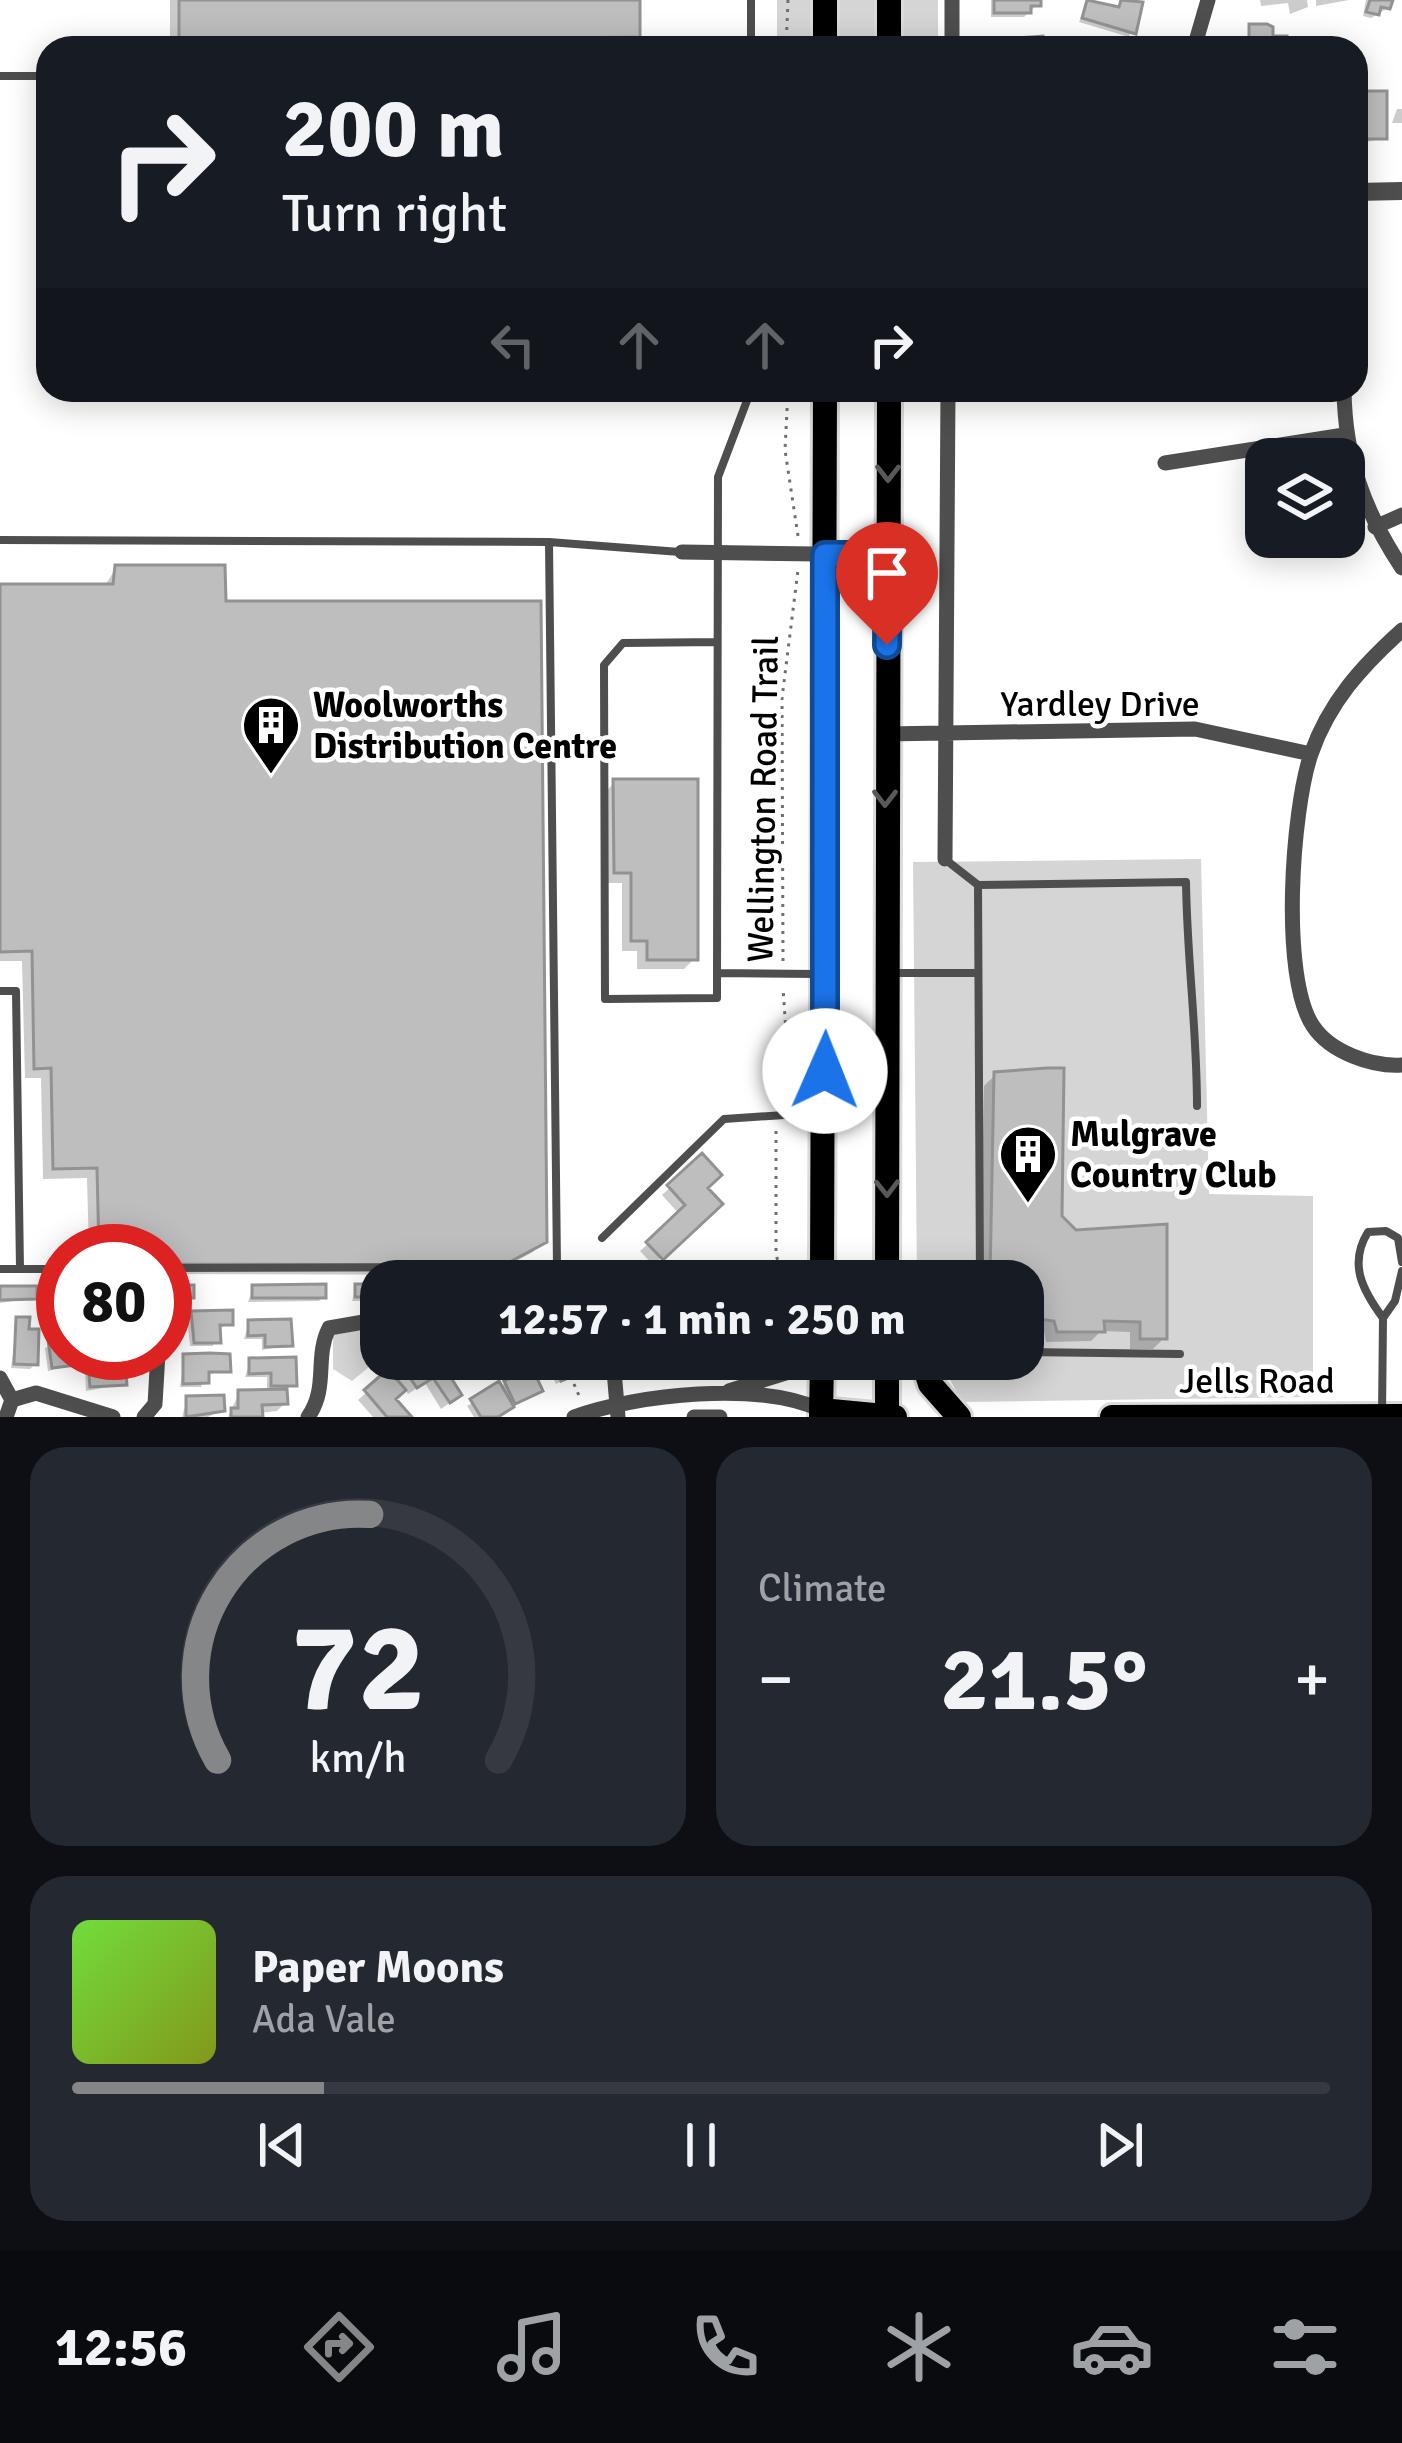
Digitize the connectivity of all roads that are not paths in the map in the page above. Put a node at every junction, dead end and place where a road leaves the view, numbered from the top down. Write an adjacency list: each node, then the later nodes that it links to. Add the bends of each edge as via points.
1 (751, 0): 6 (lane)
2 (825, 0): 7 (main road)
3 (889, 0): 8 (main road)
4 (952, 0): 9 (street)
5 (1208, 0): 10 (street)
6 (752, 36)
7 (825, 36)
8 (891, 36)
9 (952, 36)
10 (1198, 36)
11 (0, 76): 12 (lane)
12 (36, 76)
13 (1402, 191): 14 (street)
14 (1368, 192)
15 (746, 402): 27 (lane, via 718,477)
16 (825, 402): 28 (main road)
17 (889, 402): 29 (main road, one-way to 29)
18 (948, 402): 34 (street)
19 (1344, 402): 20 (street)
20 (1344, 435): 21 (street); 23 (street)
21 (1165, 463)
22 (1402, 515): 23 (street)
23 (1375, 527): 30 (street)
24 (0, 540): 25 (lane)
25 (549, 542): 26 (lane); 53 (lane, via 557,1267)
26 (682, 552): 27 (street)
27 (718, 552): 28 (street); 32 (lane)
28 (825, 555): 29 (street); 41 (main road)
29 (888, 555): 33 (main road)
30 (1402, 568)
31 (1402, 630): 35 (street, via 1356,673)
32 (717, 642): 38 (lane); 38 (lane, via 623,643 604,665 605,999 717,998)
33 (886, 734): 34 (street, Yardley Drive); 40 (main road, one-way to 40)
34 (946, 735): 35 (street, Yardley Drive, via 1196,729); 36 (street)
35 (1311, 754): 43 (street, via 1294,836 1301,1000 1314,1028 1334,1045)
36 (945, 859): 37 (lane)
37 (978, 885): 39 (lane); 44 (lane, via 1186,882)
38 (717, 973): 41 (lane)
39 (978, 973): 40 (lane); 51 (lane)
40 (884, 974): 47 (main road, one-way to 47)
41 (826, 976): 45 (main road)
42 (0, 991): 55 (lane, via 16,991)
43 (1402, 1065)
44 (1198, 1106)
45 (824, 1113): 46 (lane, via 724,1119); 48 (main road)
46 (602, 1238)
47 (887, 1247): 49 (main road); 50 (main road)
48 (822, 1260)
49 (887, 1260)
50 (891, 1260)
51 (980, 1260)
52 (1402, 1266): 57 (lane, via 1396,1301); 57 (lane, via 1398,1238 1368,1232 1359,1246 1364,1292)
53 (192, 1268)
54 (0, 1269): 55 (lane)
55 (20, 1269): 56 (lane)
56 (36, 1269)
57 (1383, 1318): 72 (lane)
58 (360, 1323): 76 (street, via 329,1328 324,1387)
59 (1044, 1352): 60 (lane)
60 (1180, 1354)
61 (0, 1378): 69 (street)
62 (156, 1380): 75 (street, via 155,1404)
63 (614, 1380): 70 (street)
64 (771, 1380): 68 (street)
65 (819, 1380): 71 (main road)
66 (888, 1380): 80 (main road)
67 (929, 1380): 81 (main road)
68 (709, 1396): 70 (street); 71 (street, via 798,1399)
69 (9, 1409): 74 (street, via 36,1393)
70 (616, 1410): 77 (street)
71 (814, 1415): 80 (main road)
72 (1382, 1416): 73 (main road, Jells Road); 83 (main road, Jells Road)
73 (1402, 1416)
74 (112, 1417)
75 (143, 1417)
76 (308, 1417)
77 (574, 1417)
78 (694, 1417): 79 (street)
79 (720, 1417)
80 (890, 1417)
81 (959, 1417)
82 (1112, 1417): 83 (main road, Jells Road)
83 (1259, 1417)

